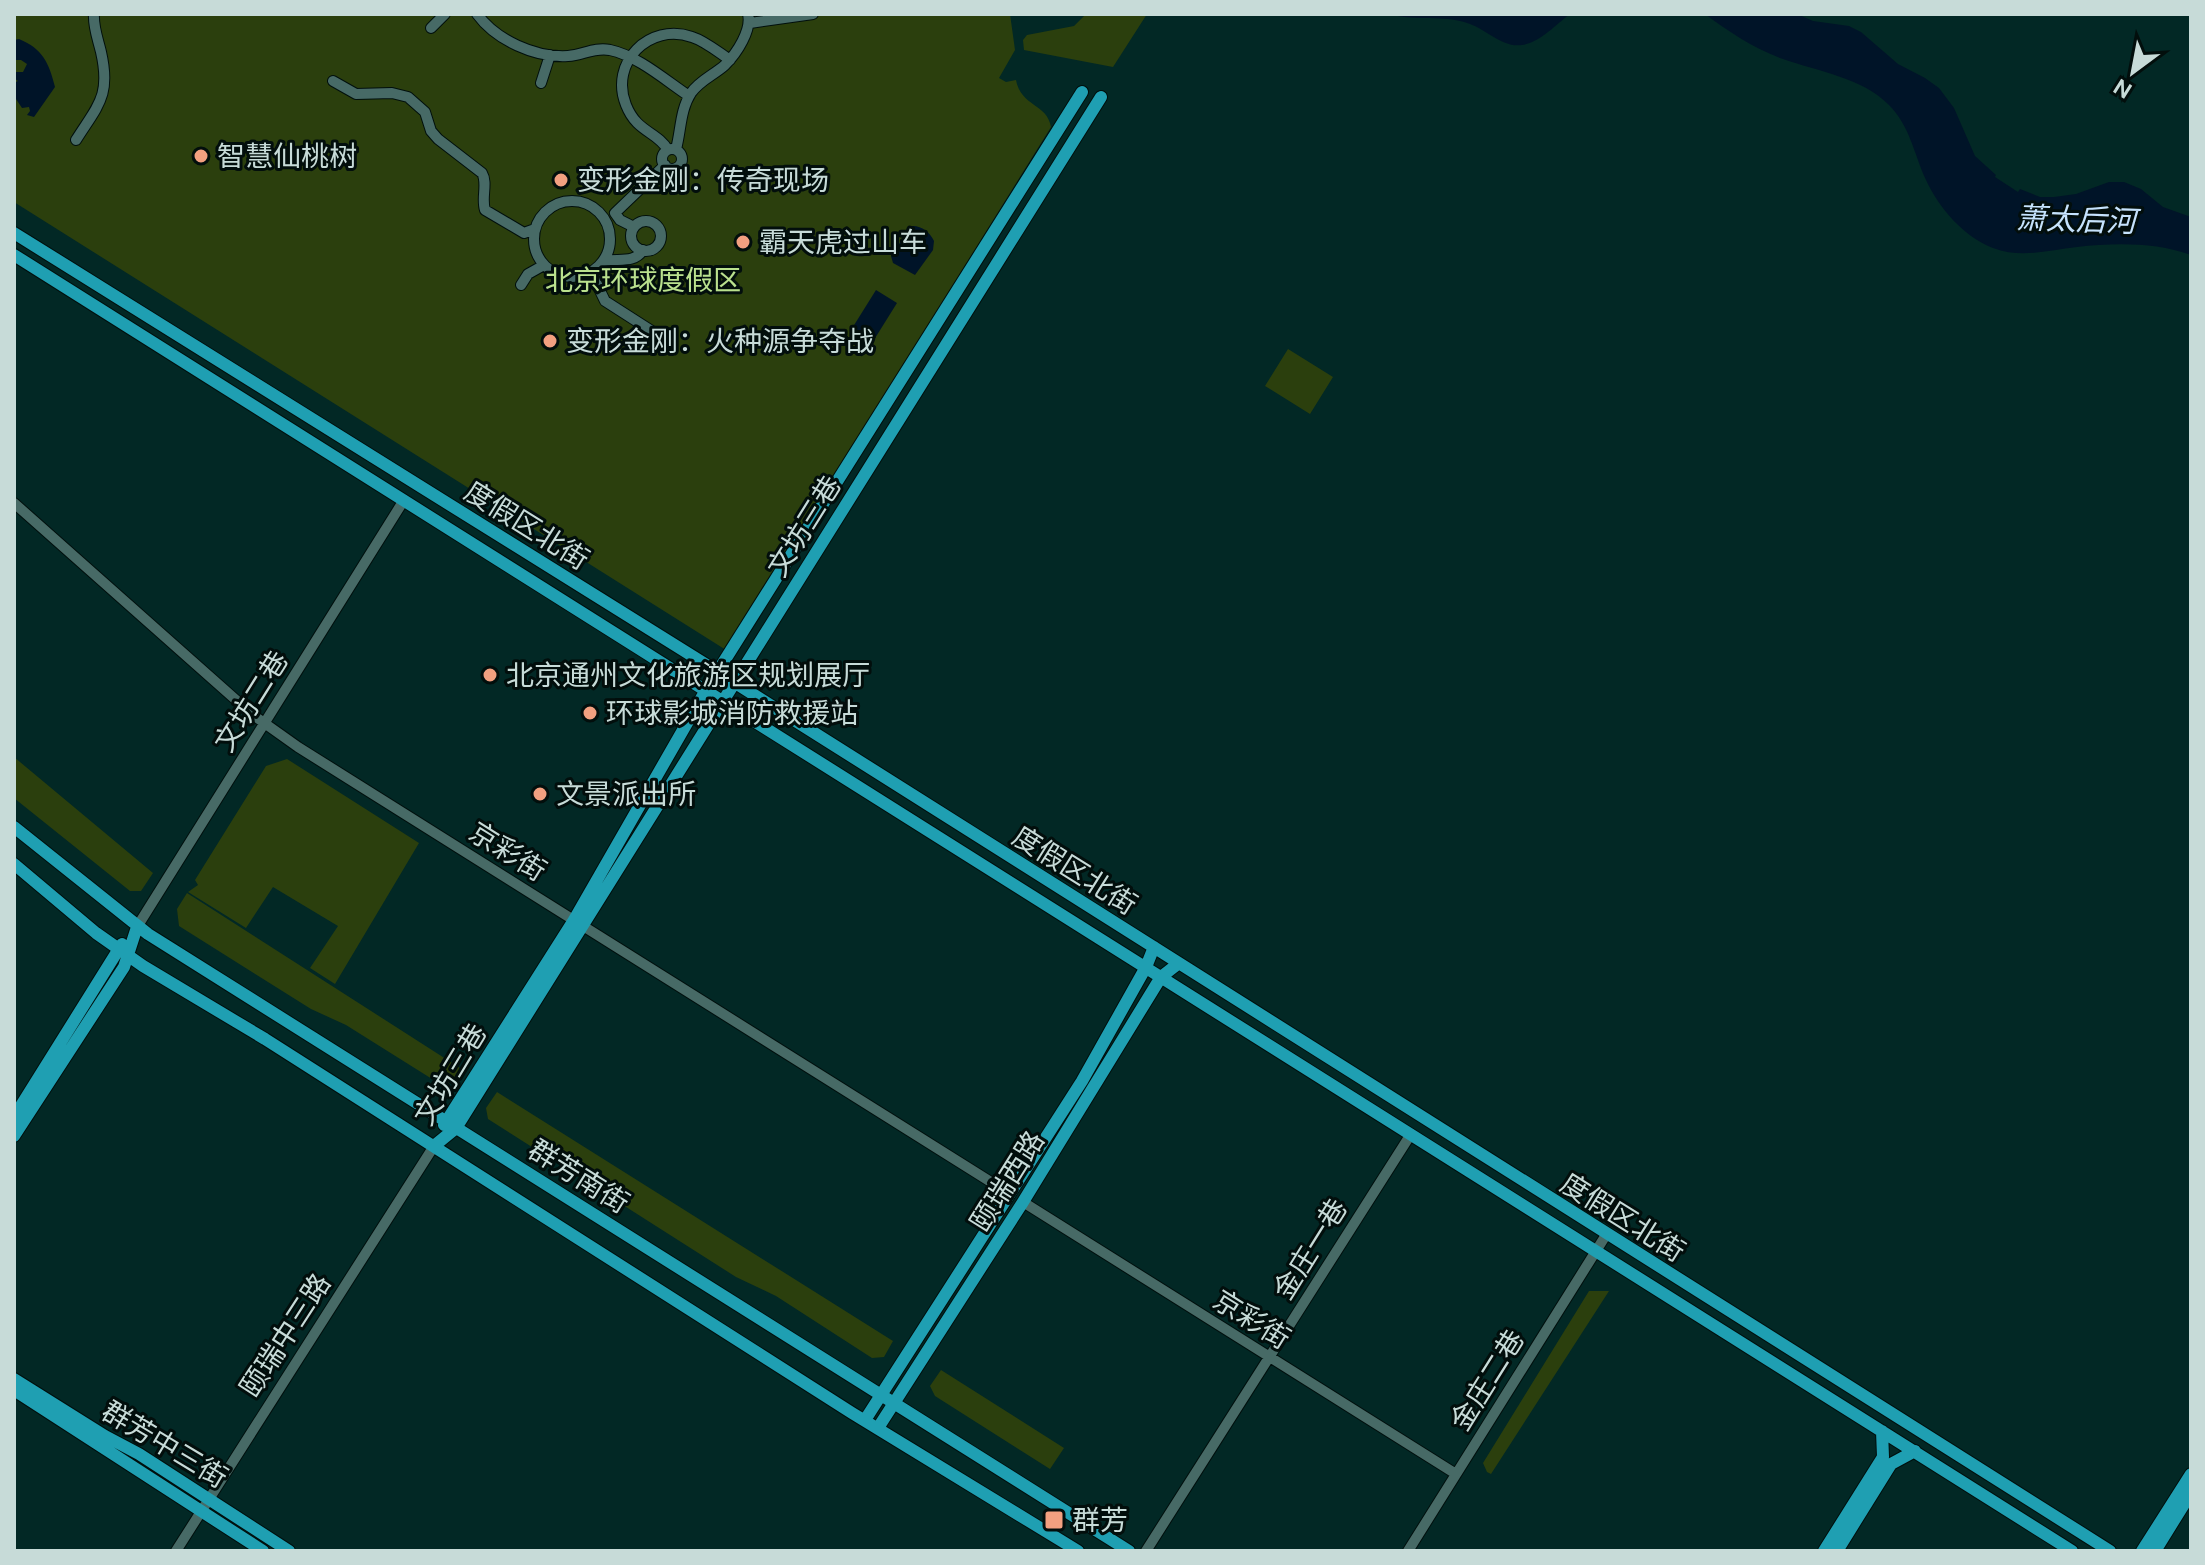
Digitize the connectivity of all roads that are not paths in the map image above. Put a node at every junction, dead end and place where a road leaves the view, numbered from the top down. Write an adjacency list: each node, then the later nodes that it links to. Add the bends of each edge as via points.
1 (94, 14): 15 (street, via 104,96)
2 (445, 14): 6 (street)
3 (477, 14): 7 (street, via 513,43)
4 (813, 14): 5 (street)
5 (749, 18): 9 (street)
6 (431, 28)
7 (550, 55): 8 (street, via 571,56 598,48); 11 (street)
8 (629, 57): 9 (street, via 644,43 681,35); 13 (street); 16 (street, via 621,85 627,108 641,129)
9 (730, 60): 13 (street)
10 (333, 81): 20 (street, via 356,94 408,97 425,112 438,139 485,177 485,210 524,233)
11 (541, 83)
12 (1082, 92): 31 (main road, 文坊三巷)
13 (689, 96): 16 (street)
14 (1101, 97): 32 (main road, 文坊三巷)
15 (76, 140)
16 (672, 150): 17 (street, via 662,158); 17 (street, via 682,156 681,163 673,169)
17 (665, 165): 18 (street)
18 (610, 216): 19 (street); 20 (street, via 589,204 567,201 547,210); 24 (street)
19 (634, 227): 22 (street, via 633,241); 22 (street, via 648,221 660,230 658,245)
20 (535, 229): 25 (street, via 535,248)
21 (14, 233): 31 (main road, 度假区北街)
22 (643, 250): 24 (street, via 631,260)
23 (14, 255): 29 (main road, 度假区北街)
24 (604, 261): 26 (street)
25 (544, 265): 26 (street, via 562,276); 27 (street)
26 (591, 272): 28 (street, via 605,301)
27 (521, 285)
28 (658, 335)
29 (404, 500): 33 (main road, 度假区北街); 35 (street, 文坊二巷)
30 (14, 503): 35 (street, 京彩街)
31 (718, 672): 32 (main road, 度假区北街); 33 (main road, 文坊三巷)
32 (733, 683): 34 (main road, 文坊三巷); 40 (main road, 度假区北街)
33 (706, 690): 34 (main road, 度假区北街); 38 (main road, 文坊三巷)
34 (724, 701): 38 (main road, 文坊三巷); 43 (main road, 度假区北街)
35 (265, 723): 38 (street, 京彩街); 39 (street, 文坊二巷)
36 (14, 827): 39 (main road, 群芳南街)
37 (14, 864): 41 (main road, 群芳南街)
38 (578, 922): 46 (main road, 文坊三巷); 50 (street, 京彩街)
39 (137, 927): 41 (main road); 46 (main road, 群芳南街)
40 (1154, 947): 42 (main road, 度假区北街); 43 (main road, 颐瑞西路)
41 (124, 952): 45 (main road); 48 (main road, via 124,967); 49 (main road, 群芳南街)
42 (1179, 963): 44 (main road, 颐瑞西路); 52 (main road, 度假区北街)
43 (1146, 967): 44 (main road, 度假区北街); 50 (main road, 颐瑞西路)
44 (1161, 977): 47 (main road, 度假区北街); 51 (main road, 颐瑞西路)
45 (14, 1117)
46 (451, 1124): 49 (main road, 文坊三巷); 61 (main road, 群芳南街)
47 (1411, 1134): 53 (main road, 度假区北街); 58 (street, 金庄一巷)
48 (14, 1136)
49 (434, 1146): 62 (main road, 群芳南街); 69 (street, 颐瑞中三路)
50 (1010, 1194): 61 (main road, 颐瑞西路)
51 (1023, 1202): 58 (street, 京彩街); 61 (main road, 颐瑞西路)
52 (1568, 1211): 53 (main road, via 1569,1220); 54 (main road, 度假区北街)
53 (1558, 1226): 55 (main road, 度假区北街)
54 (1606, 1235): 55 (street, 金庄二巷); 56 (main road, 度假区北街)
55 (1597, 1250): 57 (main road, 度假区北街); 66 (street, 金庄二巷)
56 (1645, 1260): 57 (main road); 81 (main road, 度假区北街)
57 (1635, 1274): 64 (main road, 度假区北街)
58 (1269, 1359): 66 (street, 京彩街); 76 (street, 金庄一巷)
59 (14, 1379): 69 (main road, 群芳中三街)
60 (14, 1390): 70 (main road, 群芳中三街)
61 (888, 1399): 62 (main road, 颐瑞西路); 63 (main road, 颐瑞西路); 75 (main road, 群芳南街)
62 (865, 1420): 63 (main road, 群芳南街)
63 (878, 1428): 74 (main road, 群芳南街)
64 (1882, 1431): 65 (main road, 度假区北街); 78 (main road, via 1883,1457)
65 (1915, 1451): 79 (main road, via 1891,1464); 80 (main road, 度假区北街)
66 (1456, 1474): 77 (street, 金庄二巷)
67 (2191, 1474): 82 (main road)
68 (2191, 1493): 83 (main road)
69 (209, 1498): 70 (street, 颐瑞中三路); 73 (main road, 群芳中三街)
70 (201, 1511): 71 (street, 颐瑞中三路); 72 (main road, 群芳中三街)
71 (176, 1551)
72 (263, 1551)
73 (289, 1551)
74 (1078, 1551)
75 (1129, 1551)
76 (1146, 1551)
77 (1408, 1551)
78 (1824, 1551)
79 (1837, 1551)
80 (2072, 1551)
81 (2110, 1551)
82 (2142, 1551)
83 (2155, 1551)

